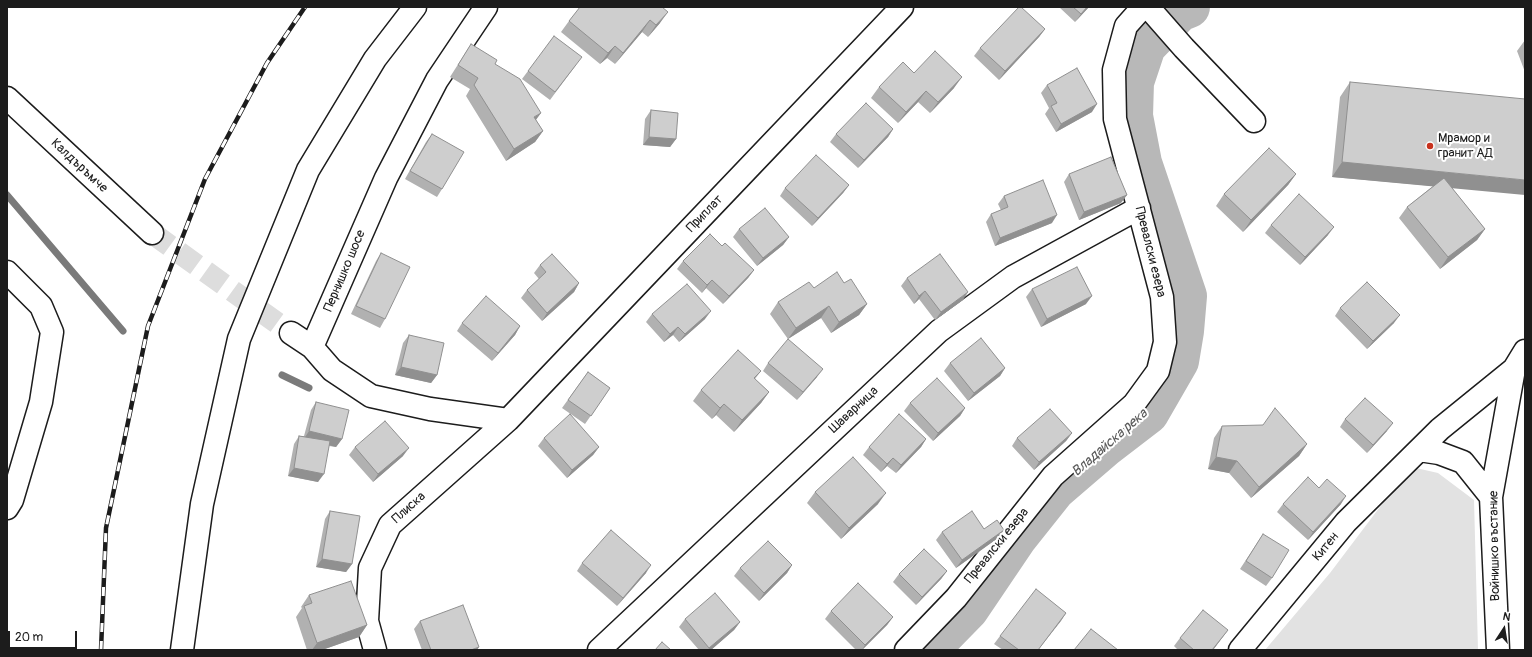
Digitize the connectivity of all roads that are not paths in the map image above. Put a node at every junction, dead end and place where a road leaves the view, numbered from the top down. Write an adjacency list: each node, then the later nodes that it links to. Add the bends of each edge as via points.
1 (415, 7): 17 (main road, via 375,59 308,170 239,339 202,504)
2 (486, 7): 11 (main road, Пернишко шосе, via 437,80 386,178)
3 (902, 7): 13 (main road, Приплат)
4 (1148, 10): 6 (main road); 7 (main road, Превалски езера, via 1126,26 1114,70 1114,119)
5 (7, 98): 8 (main road, Калдъръмче)
6 (1254, 121)
7 (1139, 208): 19 (main road, Шаварница, via 1013,277 939,331); 20 (main road, Превалски езера, via 1162,297 1165,342 1158,370 1134,404 1053,476 956,598)
8 (152, 233)
9 (7, 272): 16 (main road, via 41,306 52,332 41,402 12,500)
10 (291, 333): 11 (main road)
11 (312, 347): 13 (main road, via 332,370 370,396 430,409)
12 (1519, 360): 14 (main road, Китен); 15 (main road, Войнишко въстание)
13 (508, 420): 18 (main road, Плиска, via 390,525 370,568 367,621)
14 (1419, 450): 15 (main road, via 1439,453 1463,462); 21 (main road, Китен, via 1346,522)
15 (1491, 497): 22 (main road, Войнишко въстание)
16 (7, 508)
17 (182, 650)
18 (375, 650)
19 (599, 650)
20 (906, 650)
21 (1240, 650)
22 (1498, 650)

